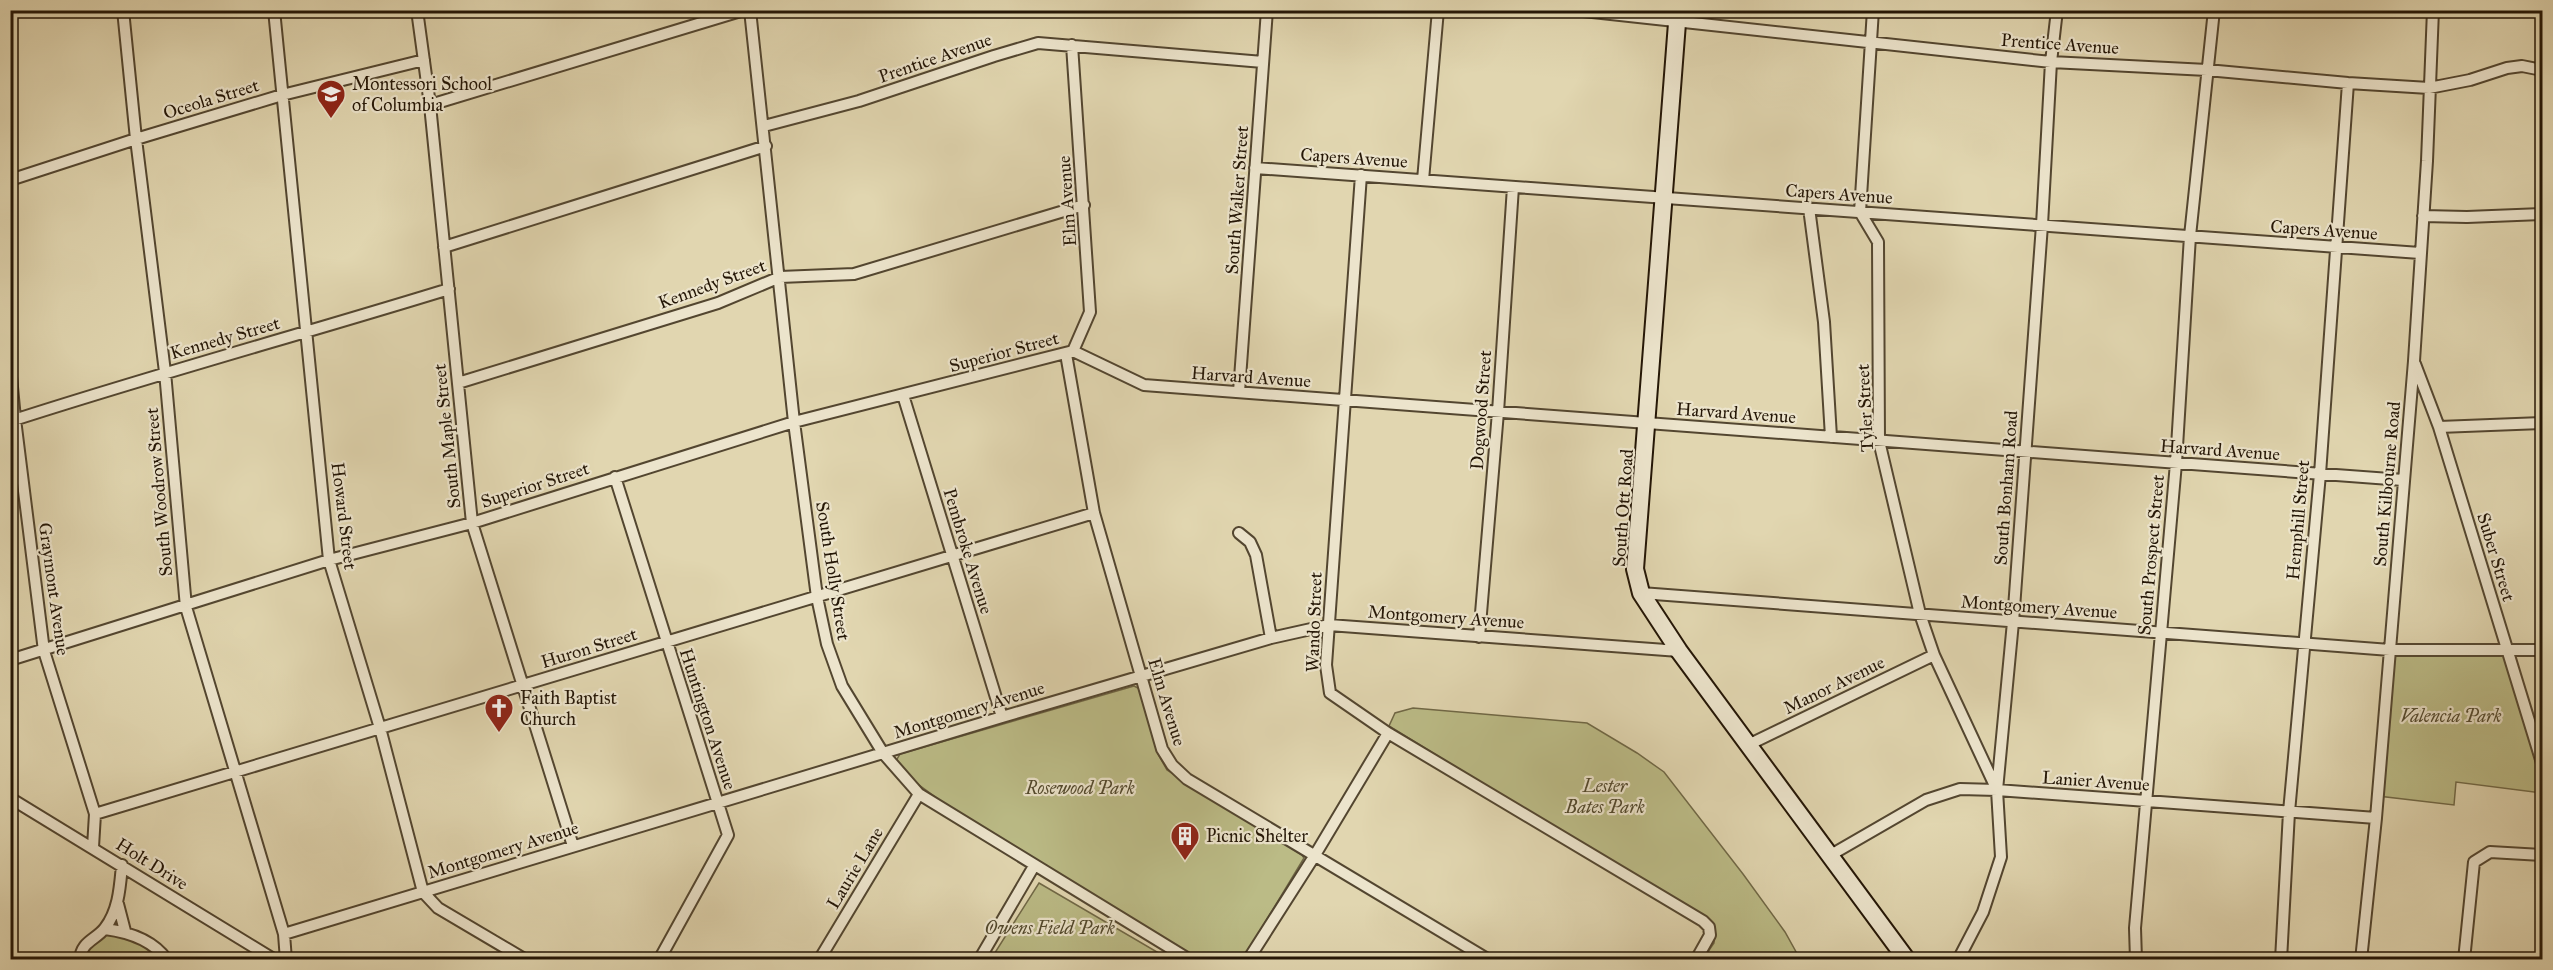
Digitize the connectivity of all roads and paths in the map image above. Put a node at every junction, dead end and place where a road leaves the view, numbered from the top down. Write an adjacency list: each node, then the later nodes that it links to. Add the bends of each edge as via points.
1 (123, 10): 26 (street, South Woodrow Street)
2 (274, 10): 23 (street, Howard Street)
3 (417, 10): 16 (street, South Maple Street)
4 (744, 10): 24 (street)
5 (750, 10): 25 (street, South Holly Street)
6 (1267, 10): 17 (street, South Walker Street)
7 (1438, 10): 31 (street)
8 (1574, 10): 13 (street, Prentice Avenue)
9 (1873, 10): 14 (street)
10 (2057, 10): 18 (street, South Bonham Road)
11 (2214, 10): 19 (street, South Prospect Street)
12 (2433, 10): 22 (street, South Kilbourne Road)
13 (1678, 16): 14 (street, Prentice Avenue); 33 (street, South Ott Road)
14 (1871, 44): 18 (street, Prentice Avenue); 36 (street)
15 (1072, 45): 17 (street, Prentice Avenue); 25 (street, Prentice Avenue, via 1038,43 859,101); 34 (street, Elm Avenue)
16 (424, 60): 23 (street, Oceola Street); 24 (street, South Maple Street)
17 (1263, 62): 28 (street, South Walker Street)
18 (2051, 62): 19 (street, Prentice Avenue); 39 (street, South Bonham Road)
19 (2207, 70): 21 (street, Prentice Avenue); 40 (street, South Prospect Street)
20 (2542, 70): 22 (street, Prentice Avenue, via 2515,67)
21 (2348, 83): 22 (street, Prentice Avenue); 42 (street, Hemphill Street)
22 (2429, 88): 38 (street, South Kilbourne Road)
23 (282, 95): 26 (street, Oceola Street); 46 (street, Howard Street)
24 (430, 105): 41 (street, South Maple Street)
25 (764, 126): 27 (street, South Holly Street)
26 (136, 139): 30 (street, Oceola Street); 50 (street, South Woodrow Street)
27 (766, 146): 41 (street); 44 (street, South Holly Street)
28 (1255, 168): 29 (street, Capers Avenue); 52 (street, South Walker Street)
29 (1361, 175): 31 (street, Capers Avenue); 54 (street, Wando Street)
30 (10, 180)
31 (1423, 180): 32 (street, Capers Avenue)
32 (1513, 187): 33 (street, Capers Avenue); 55 (street, Dogwood Street)
33 (1664, 198): 35 (street, Capers Avenue); 58 (street, South Ott Road)
34 (1084, 205): 44 (street, Kennedy Street, via 854,274); 47 (street, Elm Avenue, via 1090,312)
35 (1809, 208): 36 (street, Capers Avenue); 61 (street, Tyler Street, via 1824,322)
36 (1860, 212): 39 (street, Capers Avenue); 62 (street, Tyler Street, via 1878,242)
37 (2542, 214): 38 (street)
38 (2423, 216): 43 (street, South Kilbourne Road)
39 (2042, 225): 40 (street, Capers Avenue); 63 (street, South Bonham Road)
40 (2190, 236): 42 (street, Capers Avenue); 64 (street, South Prospect Street)
41 (444, 247): 45 (street, South Maple Street)
42 (2335, 247): 43 (street, Capers Avenue); 65 (street, Hemphill Street)
43 (2420, 253): 48 (street, South Kilbourne Road)
44 (780, 277): 51 (street, Kennedy Street, via 718,303); 57 (street, South Holly Street)
45 (449, 289): 46 (street, Kennedy Street); 51 (street, South Maple Street)
46 (307, 332): 50 (street, Kennedy Street); 72 (street, Howard Street)
47 (1069, 353): 52 (street, Harvard Avenue, via 1144,385); 53 (street, Superior Street); 68 (street, Elm Avenue)
48 (2414, 361): 60 (street, Suber Street); 67 (street, South Kilbourne Road)
49 (10, 366): 56 (street, Graymont Avenue)
50 (165, 372): 56 (street, Kennedy Street); 75 (street, South Woodrow Street)
51 (458, 383): 69 (street, South Maple Street)
52 (1239, 392): 54 (street, Harvard Avenue)
53 (903, 395): 57 (street, Superior Street); 71 (street, Pembroke Avenue)
54 (1346, 400): 55 (street, Harvard Avenue); 78 (street, Wando Street)
55 (1498, 412): 58 (street, Harvard Avenue); 80 (street, Dogwood Street)
56 (13, 420): 86 (street, Graymont Avenue)
57 (794, 422): 66 (street, Superior Street); 74 (street, South Holly Street)
58 (1648, 423): 61 (street, Harvard Avenue); 73 (street, South Ott Road, via 1635,569)
59 (2542, 423): 60 (street)
60 (2439, 427): 88 (street, Suber Street)
61 (1831, 437): 62 (street, Harvard Avenue)
62 (1880, 441): 63 (street, Harvard Avenue); 76 (street, Tyler Street)
63 (2026, 452): 64 (street, Harvard Avenue); 77 (street, South Bonham Road)
64 (2176, 463): 65 (street, Harvard Avenue); 79 (street, South Prospect Street)
65 (2320, 474): 67 (street, Harvard Avenue); 83 (street, Hemphill Street)
66 (615, 477): 69 (street, Superior Street); 82 (street, Huntington Avenue)
67 (2403, 480): 84 (street, South Kilbourne Road)
68 (1094, 513): 71 (street, Huron Street); 91 (street, Elm Avenue)
69 (472, 523): 72 (street, Superior Street); 92 (street, South Maple Street)
70 (1239, 533): 81 (street, via 1250,542 1256,555)
71 (951, 556): 74 (street, Huron Street); 93 (street, Pembroke Avenue)
72 (330, 560): 75 (street, Superior Street); 94 (street, Howard Street)
73 (1641, 593): 76 (street, Montgomery Avenue); 87 (street, South Ott Road)
74 (817, 597): 82 (street, Huron Street); 97 (street, South Holly Street, via 827,644 842,686)
75 (186, 607): 86 (street, Superior Street); 99 (street, South Woodrow Street)
76 (1920, 615): 77 (street, Montgomery Avenue); 89 (street, Tyler Street)
77 (2013, 622): 79 (street, Montgomery Avenue); 100 (street, South Bonham Road)
78 (1329, 625): 80 (street, Montgomery Avenue); 81 (street, Montgomery Avenue); 95 (street, Wando Street, via 1326,665 1330,693)
79 (2160, 633): 83 (street, Montgomery Avenue); 103 (street, South Prospect Street)
80 (1479, 637): 87 (street, Montgomery Avenue)
81 (1271, 638): 91 (street, Montgomery Avenue)
82 (666, 642): 92 (street, Huron Street); 104 (street, Huntington Avenue)
83 (2303, 644): 84 (street, Montgomery Avenue); 105 (street, Hemphill Street)
84 (2390, 650): 88 (street, Montgomery Avenue); 107 (street, South Kilbourne Road)
85 (2542, 650): 88 (street, Montgomery Avenue)
86 (44, 651): 90 (street, Superior Street); 106 (street, Graymont Avenue)
87 (1679, 651): 96 (street, South Ott Road)
88 (2507, 652): 98 (street, Suber Street)
89 (1934, 655): 96 (street, Manor Avenue); 100 (street, Tyler Street)
90 (10, 660)
91 (1142, 677): 93 (street, Montgomery Avenue); 110 (street, Elm Avenue, via 1162,748 1172,765 1187,779)
92 (523, 685): 94 (street, Huron Street); 108 (street, South Maple Street)
93 (1002, 717): 97 (street, Montgomery Avenue)
94 (380, 728): 99 (street, Huron Street); 115 (street, Howard Street)
95 (1388, 733): 110 (street); 131 (street, Wando Street, via 1703,921 1710,931)
96 (1748, 745): 112 (street, South Ott Road)
97 (883, 753): 101 (street, South Holly Street); 104 (street, Montgomery Avenue)
98 (2542, 763)
99 (235, 772): 106 (street, Huron Street); 119 (street, South Woodrow Street)
100 (1997, 790): 103 (street, Lanier Avenue); 112 (street, Lanier Avenue, via 1960,789 1926,800); 133 (street, South Bonham Road, via 2001,857 1983,912)
101 (919, 794): 114 (street, South Holly Street); 126 (street, Laurie Lane)
102 (10, 798): 109 (street, Holt Drive)
103 (2148, 801): 105 (street, Lanier Avenue); 134 (street, South Prospect Street, via 2135,928)
104 (717, 802): 108 (street, Montgomery Avenue); 125 (street, Huntington Avenue, via 728,835)
105 (2289, 812): 107 (street, Lanier Avenue); 135 (street, Hemphill Street)
106 (95, 814): 109 (street, Graymont Avenue)
107 (2376, 818): 136 (street, South Kilbourne Road)
108 (573, 846): 115 (street, Montgomery Avenue)
109 (93, 847): 113 (street, Holt Drive)
110 (1316, 855): 129 (street); 130 (street, Elm Avenue)
111 (2542, 855): 137 (street, via 2490,852 2474,862)
112 (1829, 856): 132 (street, South Ott Road)
113 (123, 865): 116 (street); 122 (street, Holt Drive)
114 (1035, 866): 127 (street); 128 (street, South Holly Street)
115 (423, 892): 119 (street, Montgomery Avenue); 124 (street, via 438,908)
116 (118, 904): 117 (street); 118 (street)
117 (105, 929): 118 (street); 120 (street, via 88,942)
118 (125, 931): 121 (street, via 154,946)
119 (284, 934): 123 (street, South Woodrow Street)
120 (80, 960)
121 (167, 960)
122 (275, 960)
123 (286, 960)
124 (526, 960)
125 (659, 960)
126 (819, 960)
127 (979, 960)
128 (1190, 960)
129 (1248, 960)
130 (1489, 960)
131 (1696, 960)
132 (1907, 960)
133 (1958, 960)
134 (2136, 960)
135 (2281, 960)
136 (2361, 960)
137 (2464, 960)

